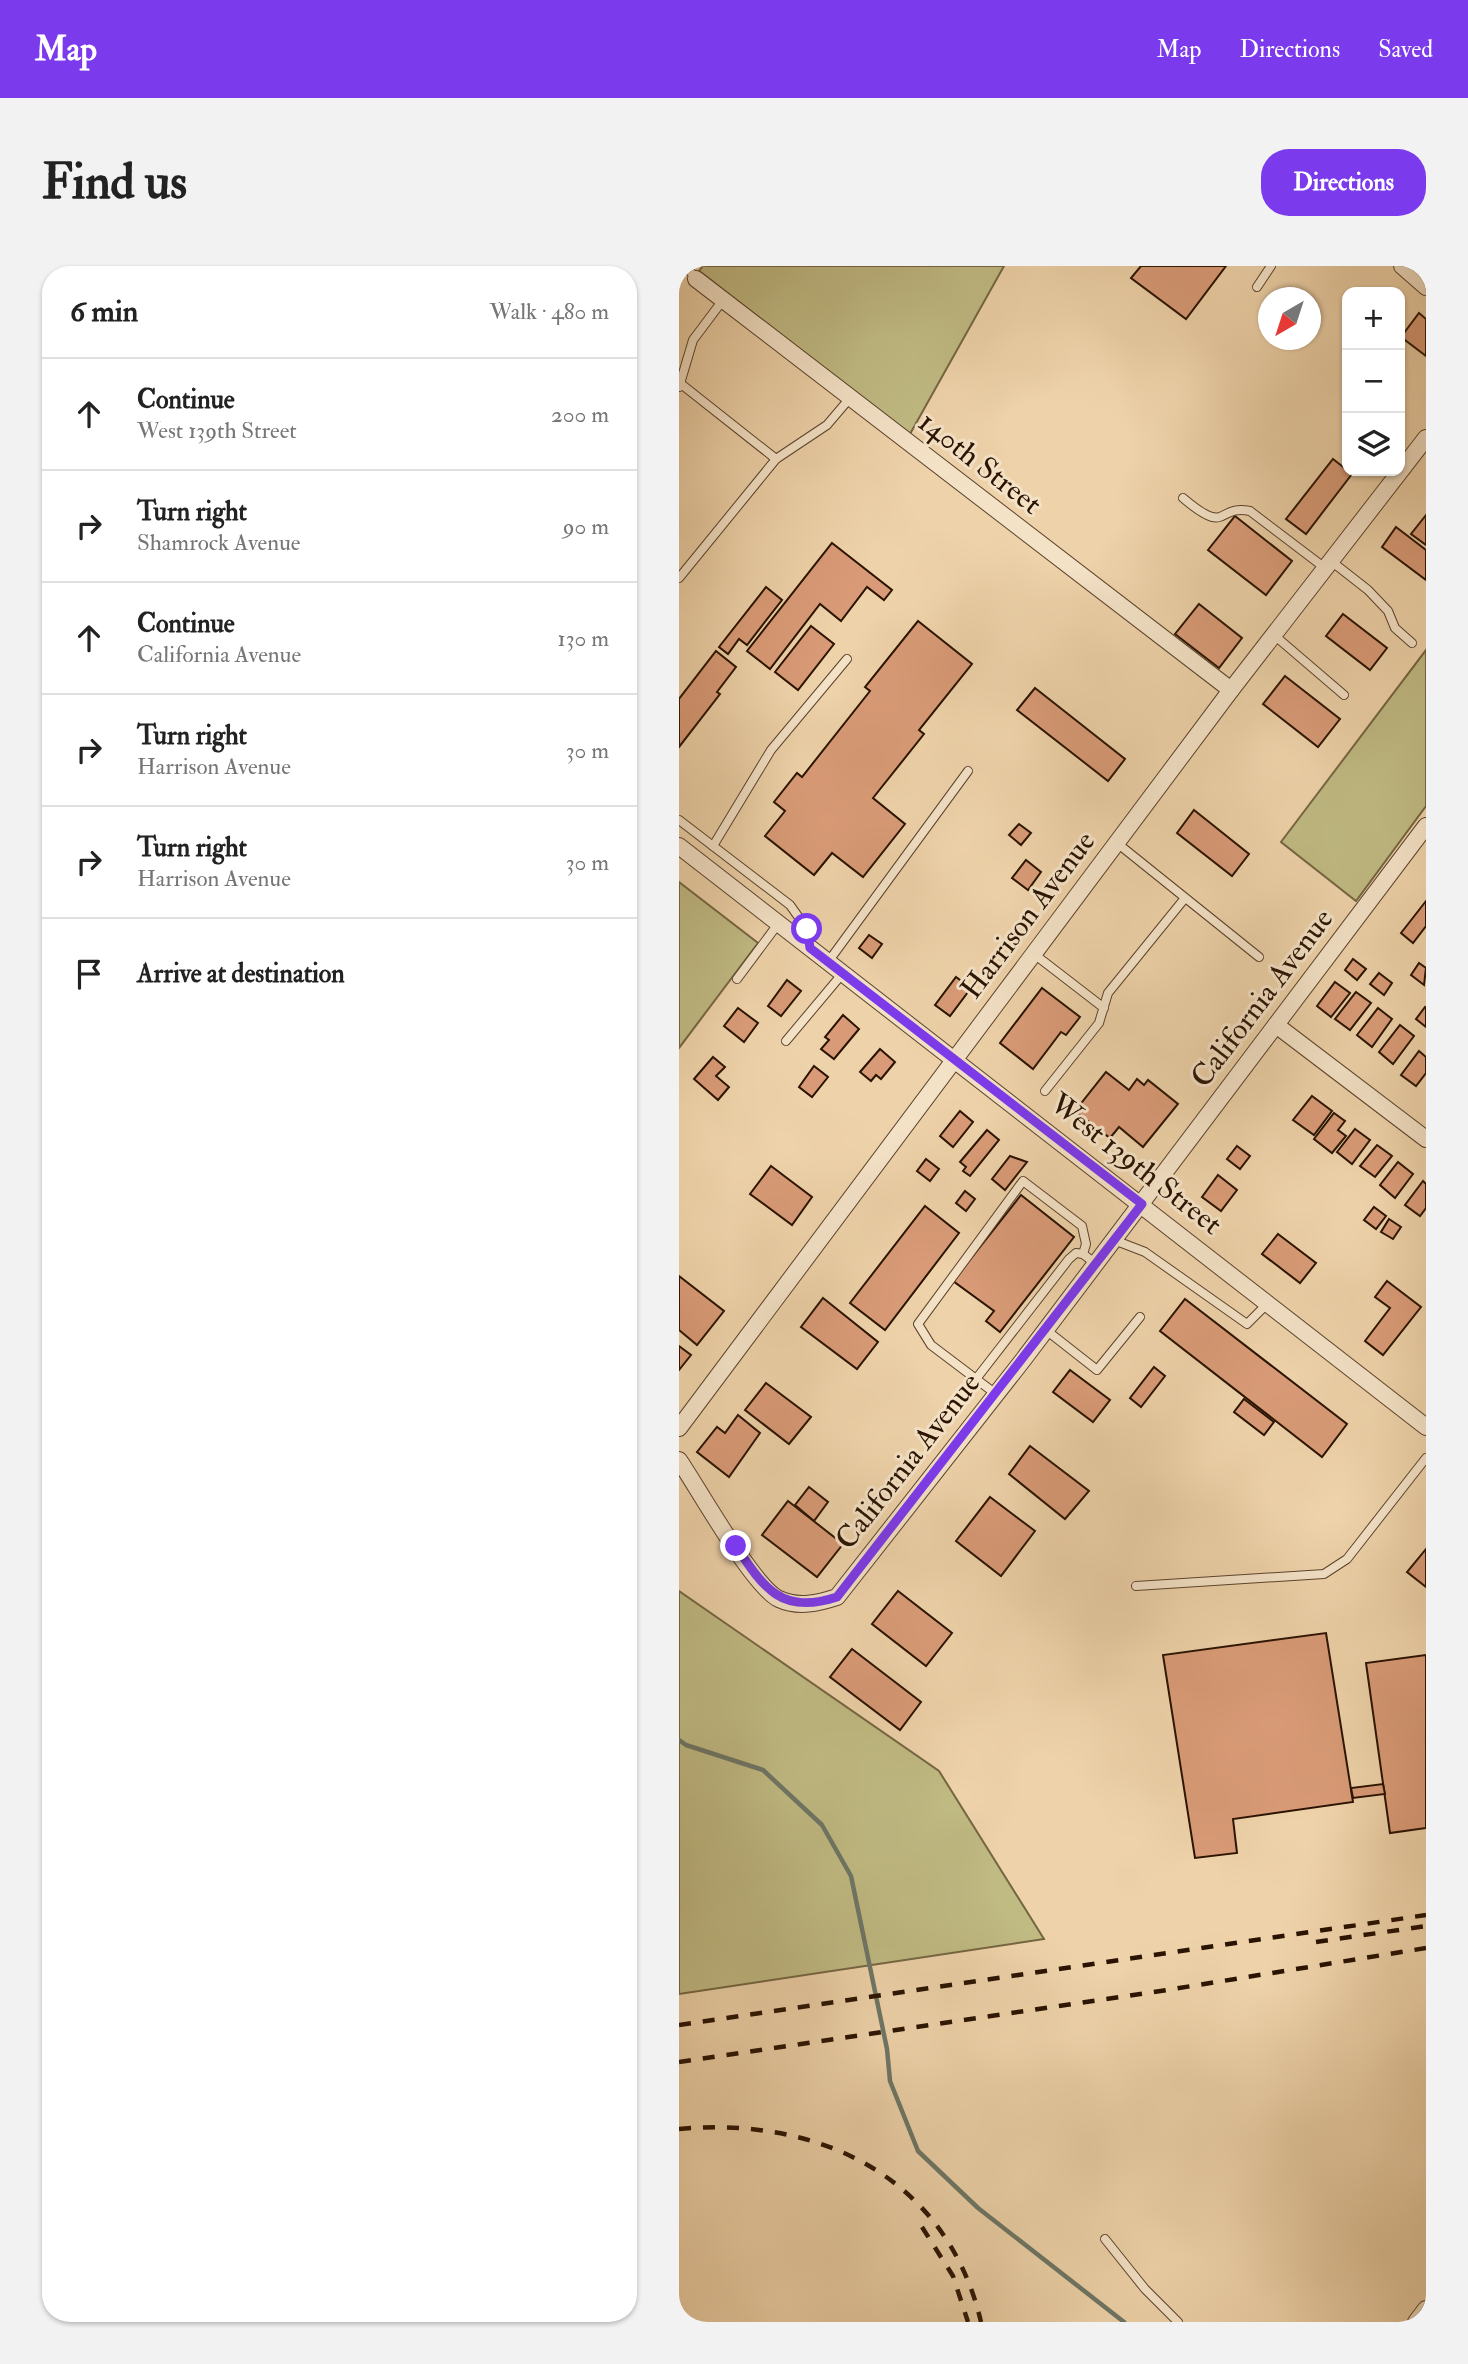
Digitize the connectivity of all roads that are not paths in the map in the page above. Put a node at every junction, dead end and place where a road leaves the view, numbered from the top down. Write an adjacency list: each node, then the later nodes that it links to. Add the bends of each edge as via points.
1 (1271, 266): 5 (lane)
2 (1402, 266): 4 (street)
3 (691, 272): 6 (street, 140th Street)
4 (1426, 287)
5 (1257, 288)
6 (723, 300): 7 (lane, via 693,340); 8 (street, 140th Street)
7 (680, 385): 10 (lane)
8 (850, 398): 10 (lane, via 827,425); 17 (street, 140th Street)
9 (1426, 438): 12 (street, Harrison Avenue)
10 (776, 460): 13 (lane)
11 (1183, 498): 12 (lane, via 1211,519 1250,511)
12 (1328, 564): 14 (street, Harrison Avenue); 15 (lane, via 1368,590)
13 (679, 578)
14 (1273, 635): 17 (street, Harrison Avenue); 18 (lane)
15 (1412, 643)
16 (847, 659): 25 (lane, via 771,750)
17 (1231, 690): 22 (street, Harrison Avenue)
18 (1344, 695)
19 (968, 771): 32 (lane)
20 (679, 820): 25 (lane)
21 (1426, 826): 23 (street, California Avenue)
22 (1117, 843): 27 (lane); 30 (street, Harrison Avenue)
23 (1412, 844): 26 (street); 36 (street, California Avenue)
24 (679, 846): 28 (street, West 139th Street)
25 (713, 846): 29 (lane, via 790,905 807,929)
26 (1426, 854)
27 (1185, 898): 31 (lane); 35 (lane, via 1108,993)
28 (778, 924): 29 (street, West 139th Street); 34 (lane)
29 (810, 948): 32 (street, West 139th Street)
30 (1034, 954): 35 (lane); 38 (street, Harrison Avenue)
31 (1259, 957)
32 (828, 962): 33 (street, West 139th Street)
33 (843, 974): 37 (lane); 38 (street, West 139th Street)
34 (737, 979)
35 (1104, 1007): 39 (lane, via 1099,1023)
36 (1276, 1025): 40 (street); 41 (street, California Avenue)
37 (786, 1041)
38 (956, 1060): 41 (street, West 139th Street); 50 (street, Harrison Avenue)
39 (1045, 1091)
40 (1426, 1139)
41 (1142, 1204): 42 (street, California Avenue); 44 (street, West 139th Street)
42 (1114, 1240): 43 (street, California Avenue); 44 (lane, via 1145,1252 1247,1325)
43 (1089, 1259): 46 (street, California Avenue); 47 (lane, via 1076,1253 1069,1259); 47 (lane, via 1081,1226 1023,1181 920,1319 920,1331 932,1345)
44 (1268, 1303): 49 (street, West 139th Street)
45 (1140, 1317): 46 (lane, via 1097,1370)
46 (1046, 1330): 48 (street, California Avenue)
47 (976, 1379): 48 (lane)
48 (996, 1394): 52 (street, California Avenue, via 837,1597 813,1605 780,1599 769,1590)
49 (1426, 1427)
50 (679, 1428)
51 (1426, 1458): 53 (lane, via 1347,1559 1324,1574)
52 (679, 1460)
53 (1136, 1586)
54 (1105, 2239): 56 (lane)
55 (1426, 2309): 57 (street)
56 (1178, 2322)
57 (1416, 2322)

